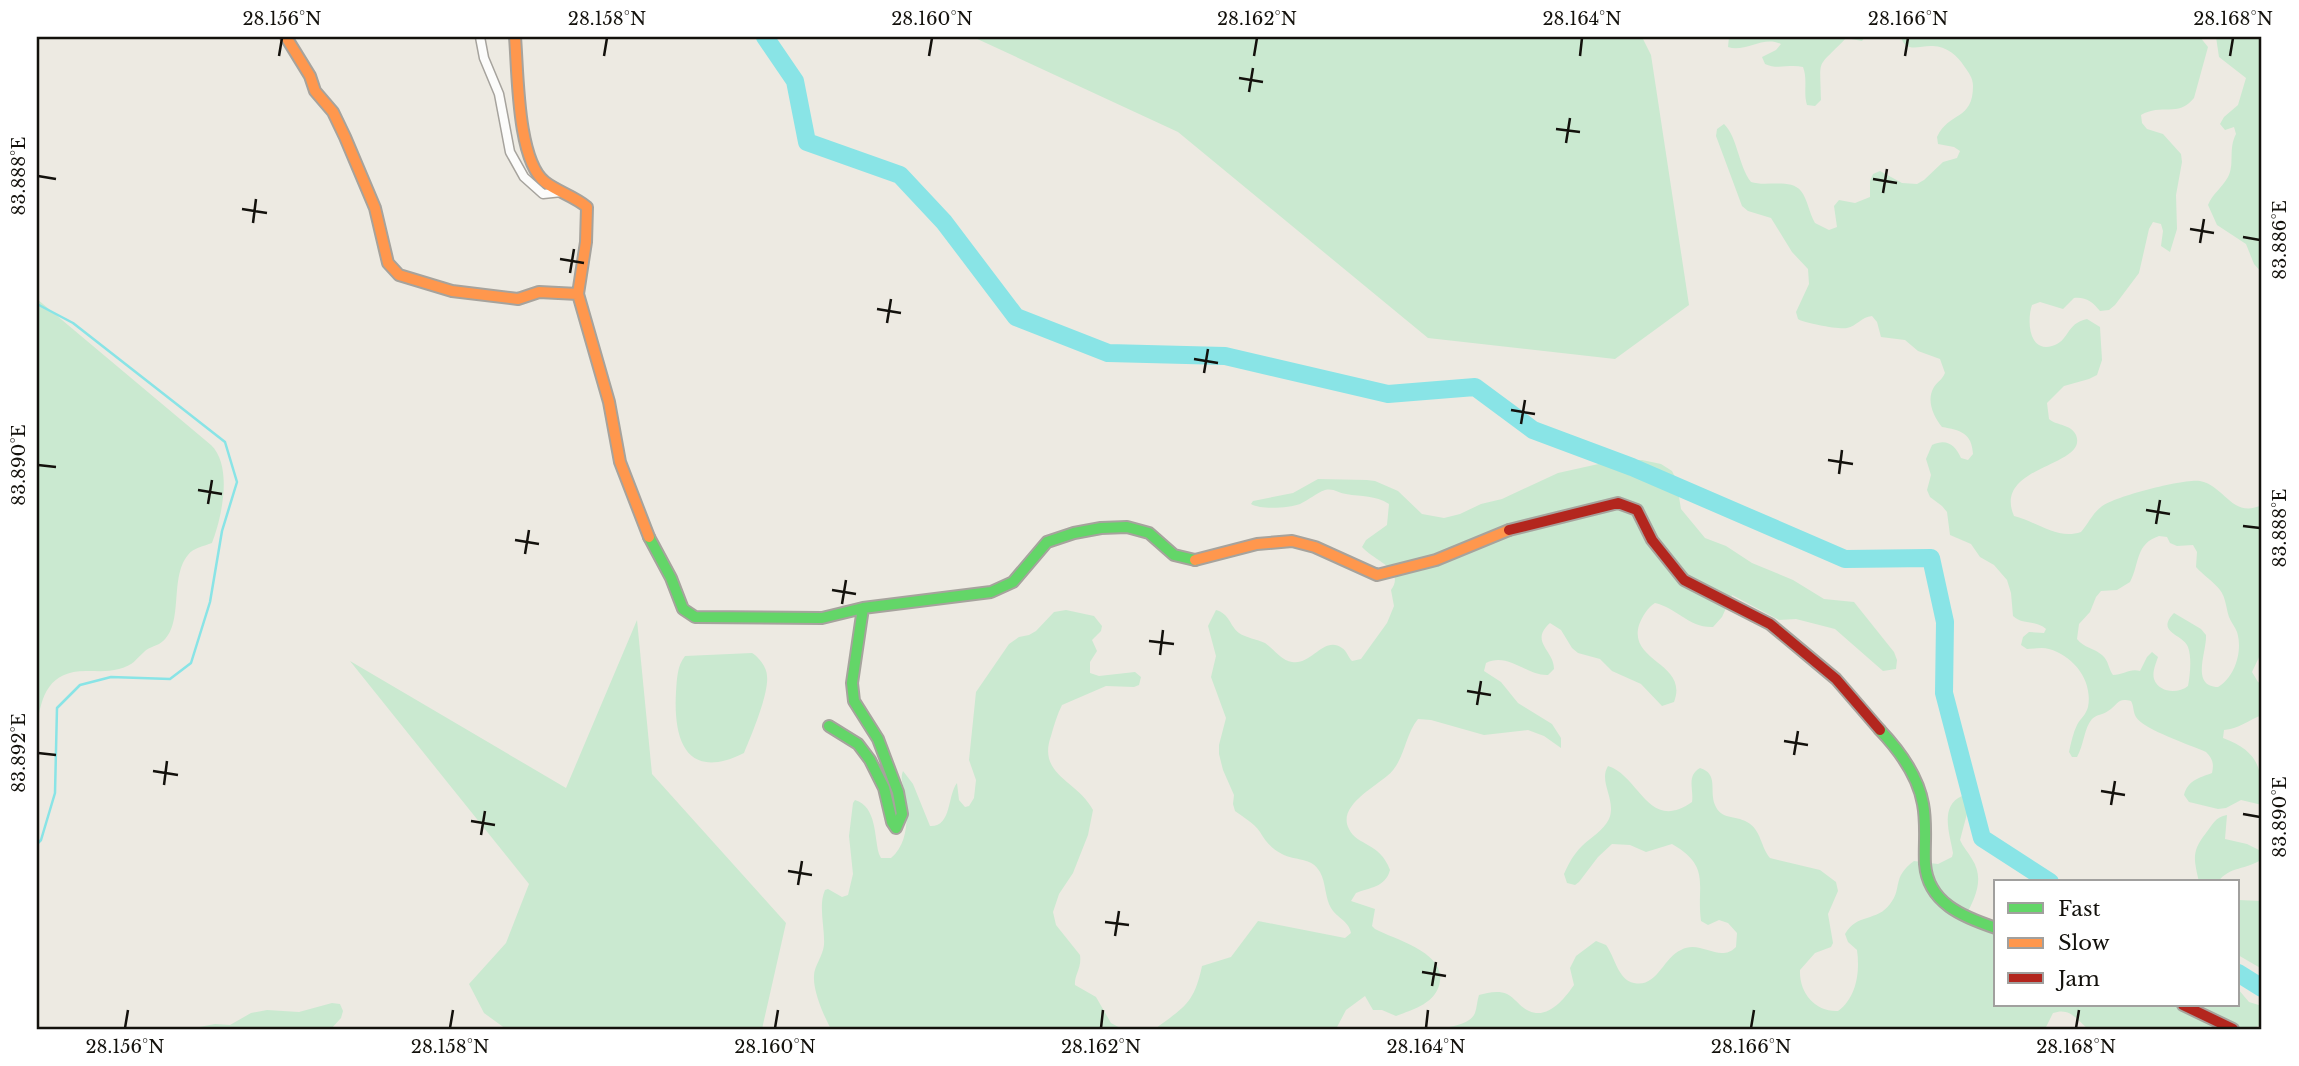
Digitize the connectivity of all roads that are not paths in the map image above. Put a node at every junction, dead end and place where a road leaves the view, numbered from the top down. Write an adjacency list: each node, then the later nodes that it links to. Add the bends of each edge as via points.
1 (286, 37): 5 (main road, via 345,137 375,208 388,263 399,275 452,291 518,299 539,292)
2 (480, 37): 4 (street, via 519,171 543,194)
3 (515, 37): 4 (main road, via 523,130 531,163 545,181)
4 (565, 192): 5 (main road, via 581,201 588,213)
5 (578, 294): 6 (main road, via 620,462 683,608 695,617 757,619 822,618)
6 (863, 608): 7 (main road, via 852,683 854,702 878,739 898,792 902,814 896,828 881,781 861,747); 8 (main road, via 991,592 1013,582 1047,542 1101,528 1127,527 1149,533 1174,555 1195,561 1257,544 1292,541 1377,575 1436,560 1512,529 1618,503 1637,510 1652,540 1684,580 1770,624 1836,679 1893,744 1911,772 1923,802 1929,886 1941,901 1973,921)
7 (829, 726)
8 (1994, 927)
9 (2185, 1006): 10 (main road)
10 (2233, 1029)

